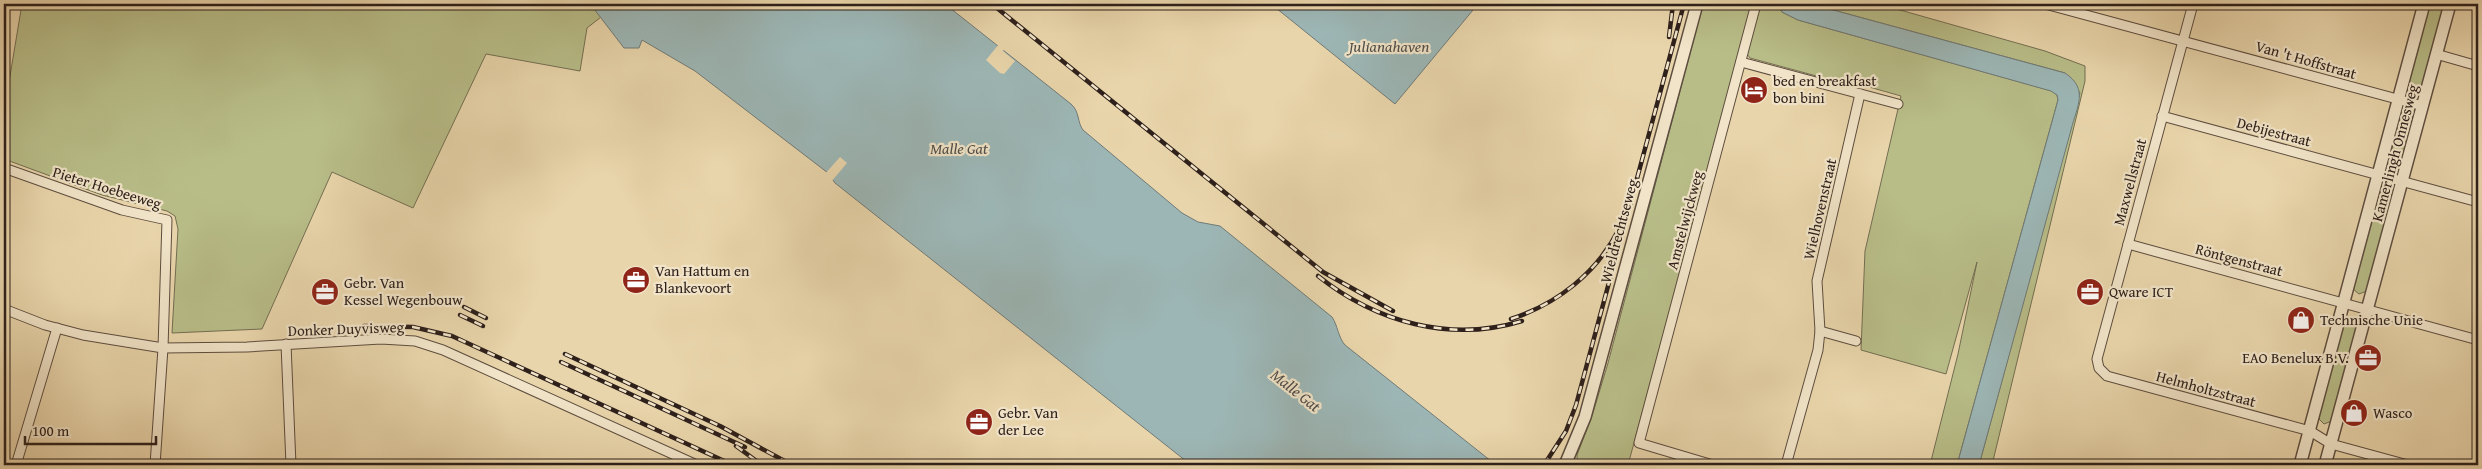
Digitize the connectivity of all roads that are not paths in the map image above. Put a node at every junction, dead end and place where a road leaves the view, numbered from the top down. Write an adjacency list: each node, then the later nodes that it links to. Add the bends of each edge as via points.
1 (1698, 4): 37 (street, Wieldrechtseweg, via 1585,417)
2 (1756, 4): 9 (street, Amstelwijckweg)
3 (2045, 4): 7 (street, Van 't Hoffstraat)
4 (2193, 4): 7 (street, Maxwellstraat)
5 (2424, 4): 12 (street, Kamerlingh Onnesweg)
6 (2450, 4): 8 (street, Kamerlingh Onnesweg)
7 (2183, 40): 12 (street, Van 't Hoffstraat); 15 (street, Maxwellstraat)
8 (2436, 54): 10 (street); 14 (street, Kamerlingh Onnesweg)
9 (1741, 62): 11 (street); 38 (street, Amstelwijckweg, via 1639,443)
10 (2478, 66)
11 (1860, 94): 13 (street); 25 (street, Wielhovenstraat, via 1817,281)
12 (2399, 99): 14 (street, Van 't Hoffstraat); 17 (street, Kamerlingh Onnesweg)
13 (1898, 104)
14 (2422, 106): 18 (street, Kamerlingh Onnesweg)
15 (2162, 116): 17 (street, Debijestraat); 20 (street, Maxwellstraat)
16 (4, 168): 29 (street, Pieter Hoebeeweg, via 122,210 167,220)
17 (2379, 174): 18 (street, Debijestraat); 21 (street, Kamerlingh Onnesweg)
18 (2404, 182): 19 (street, Debijestraat); 23 (street, Kamerlingh Onnesweg)
19 (2478, 202)
20 (2128, 244): 21 (street, Röntgenstraat); 30 (street, Maxwellstraat, via 2097,359)
21 (2344, 302): 23 (street); 31 (street, Kamerlingh Onnesweg)
22 (4, 309): 24 (street, Donker Duyvisweg)
23 (2368, 310): 27 (street); 32 (street, Kamerlingh Onnesweg)
24 (57, 328): 29 (street, Donker Duyvisweg, via 110,341); 33 (street)
25 (1820, 331): 26 (street); 39 (street, Wielhovenstraat, via 1818,350)
26 (1856, 340)
27 (2478, 340)
28 (286, 344): 29 (street, Donker Duyvisweg); 35 (street); 36 (street, Donker Duyvisweg, via 381,339 415,341 443,350)
29 (163, 348): 34 (street)
30 (2099, 368): 31 (street, Helmholtzstraat, via 2107,376)
31 (2310, 431): 32 (street); 40 (street, Kamerlingh Onnesweg)
32 (2331, 444): 41 (street, Kamerlingh Onnesweg); 42 (street)
33 (16, 465)
34 (155, 465)
35 (290, 465)
36 (697, 465)
37 (1566, 465)
38 (1713, 465)
39 (1786, 465)
40 (2300, 465)
41 (2325, 465)
42 (2408, 465)

